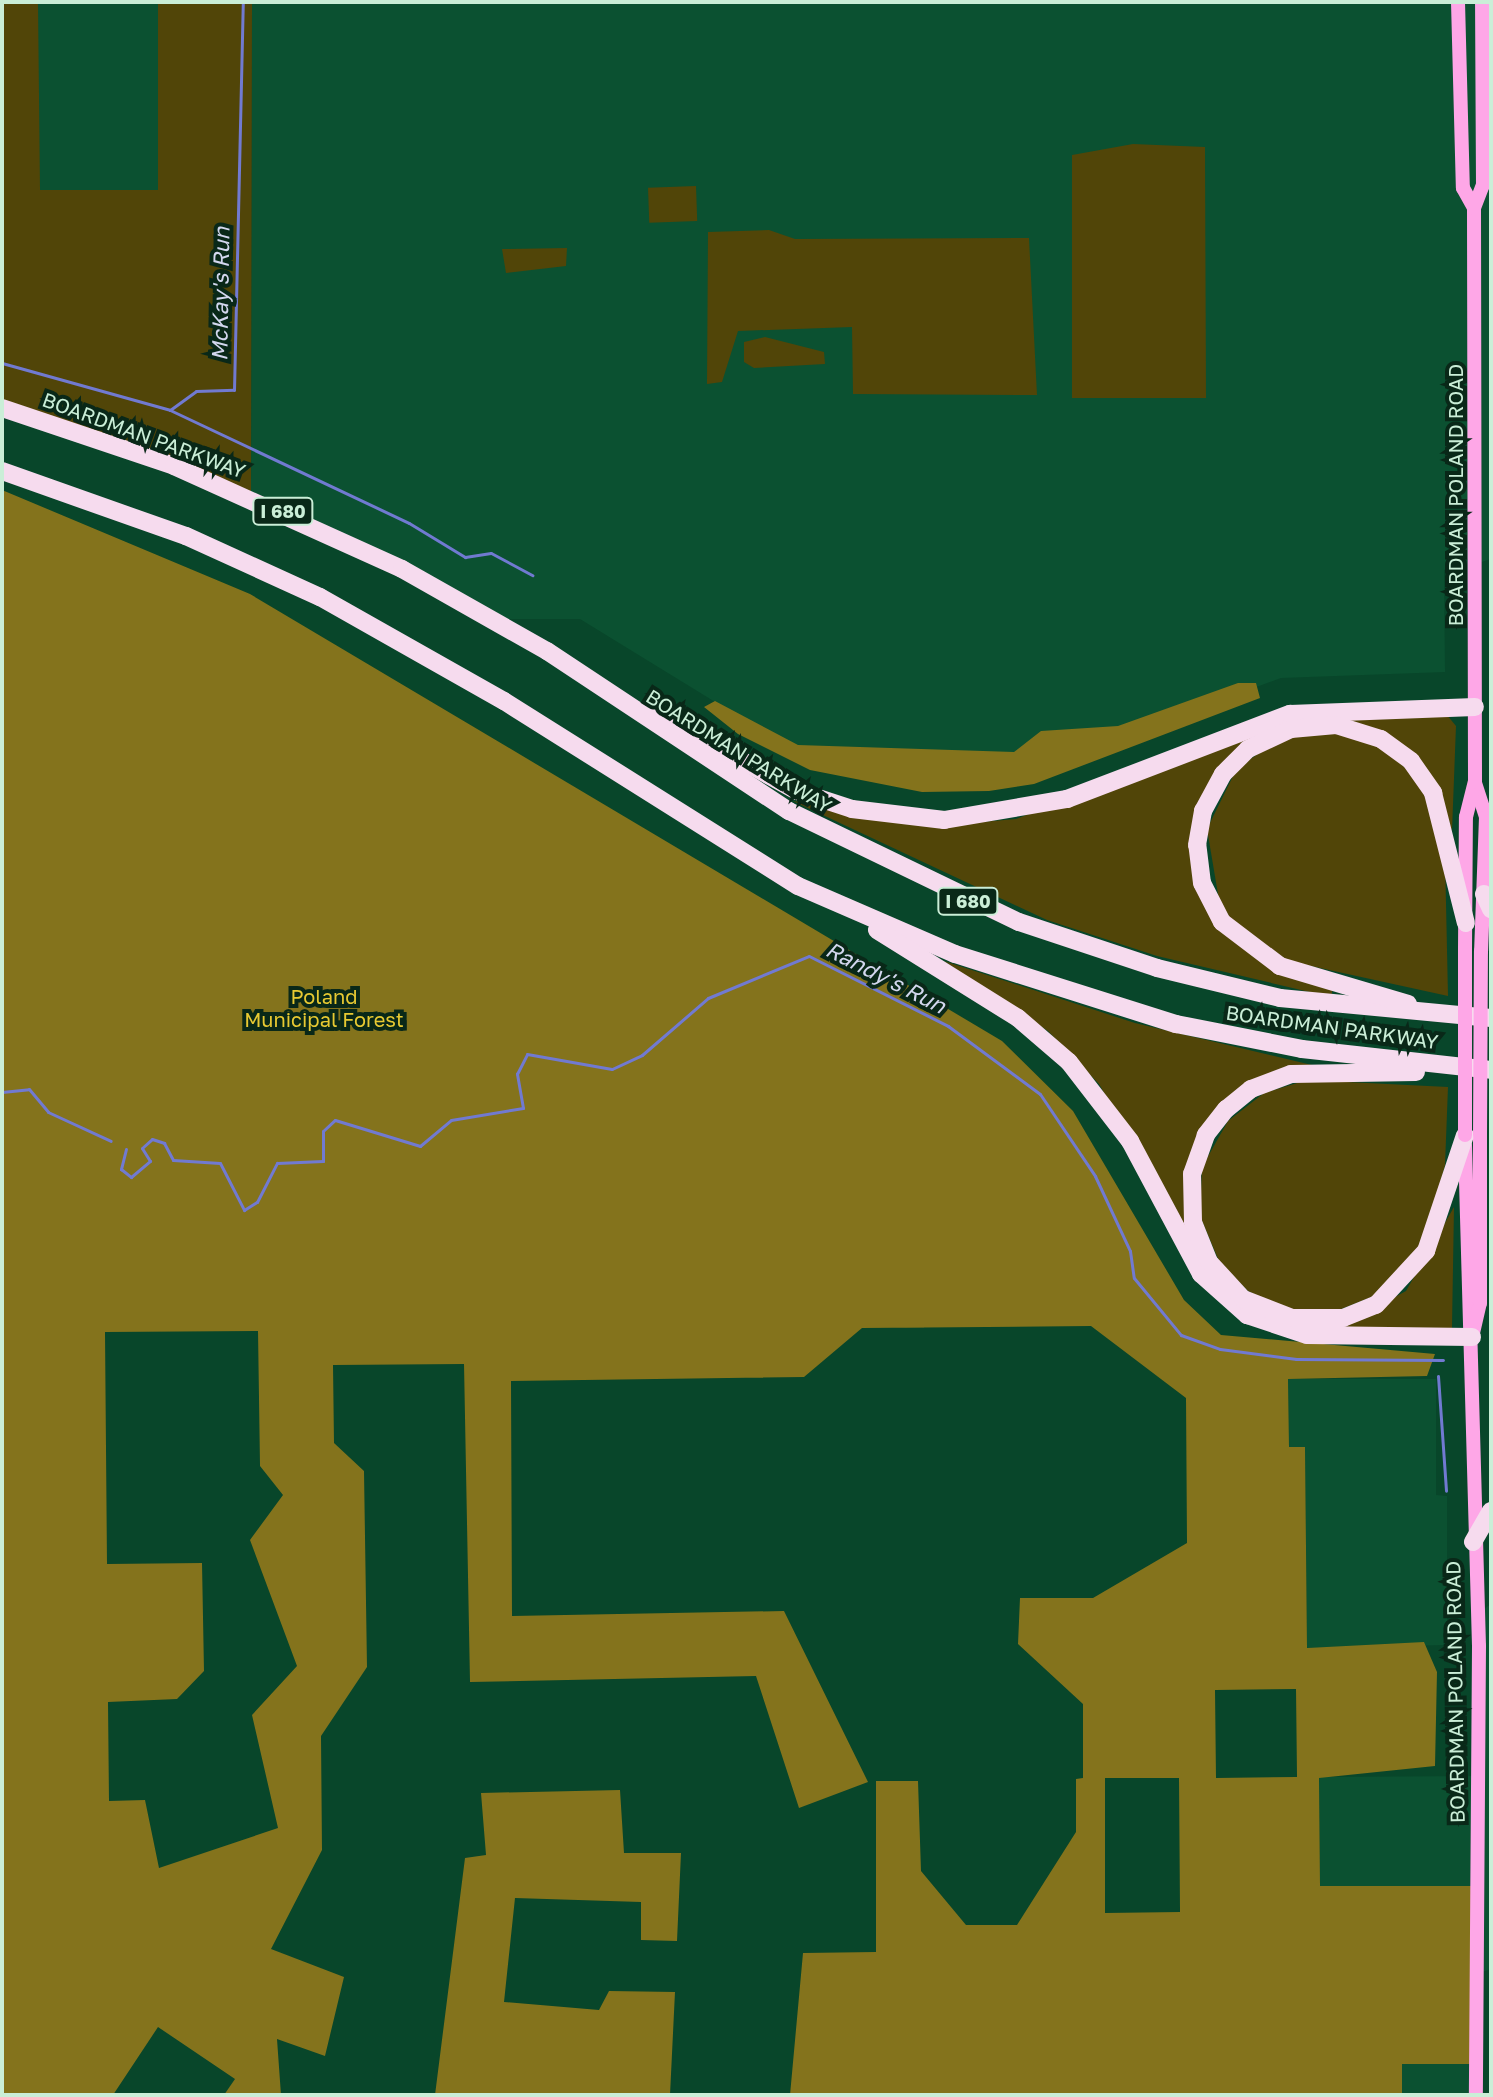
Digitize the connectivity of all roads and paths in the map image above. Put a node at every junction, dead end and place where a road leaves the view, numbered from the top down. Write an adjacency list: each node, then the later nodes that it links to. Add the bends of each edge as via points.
1 (1458, 2): 3 (main road, BOARDMAN POLAND ROAD, via 1463,188)
2 (1482, 2): 3 (main road, BOARDMAN POLAND ROAD, via 1483,185)
3 (1474, 208): 7 (main road, BOARDMAN POLAND ROAD)
4 (2, 408): 6 (highway, BOARDMAN PARKWAY / I 680, via 251,497 402,569)
5 (2, 471): 10 (highway, BOARDMAN PARKWAY / I 680, via 186,536 320,597 504,701 746,856)
6 (547, 651): 7 (highway, via 797,791 916,819 1025,811 1290,714); 12 (highway, BOARDMAN PARKWAY / I 680, via 789,811 1019,922 1240,989 1324,1006)
7 (1475, 707): 8 (main road, BOARDMAN POLAND ROAD)
8 (1475, 782): 9 (main road, BOARDMAN POLAND ROAD, via 1486,817); 11 (main road, BOARDMAN POLAND ROAD, via 1466,817)
9 (1488, 902): 15 (main road, BOARDMAN POLAND ROAD, bridge)
10 (842, 906): 14 (highway, BOARDMAN PARKWAY / I 680, via 1002,972 1176,1024 1302,1049); 16 (highway, via 1018,1018 1069,1062 1130,1141 1201,1274 1247,1315 1307,1335)
11 (1466, 923): 12 (highway, via 1433,793 1411,761 1381,739 1336,725 1291,729 1248,749 1214,787 1201,820 1198,866 1213,909 1238,940 1280,966); 15 (main road, BOARDMAN POLAND ROAD, bridge)
12 (1442, 1014): 13 (highway, BOARDMAN PARKWAY / I 680)
13 (1491, 1018)
14 (1483, 1070): 15 (highway, via 1316,1072 1251,1089 1226,1109 1200,1147 1191,1188 1195,1232 1224,1281 1265,1311 1317,1321 1355,1314 1390,1296 1418,1265)
15 (1473, 1135): 16 (main road, BOARDMAN POLAND ROAD, via 1465,1302)
16 (1472, 1337): 18 (main road, BOARDMAN POLAND ROAD)
17 (1491, 1511): 18 (highway)
18 (1473, 1542): 19 (main road, BOARDMAN POLAND ROAD)
19 (1476, 2095)

